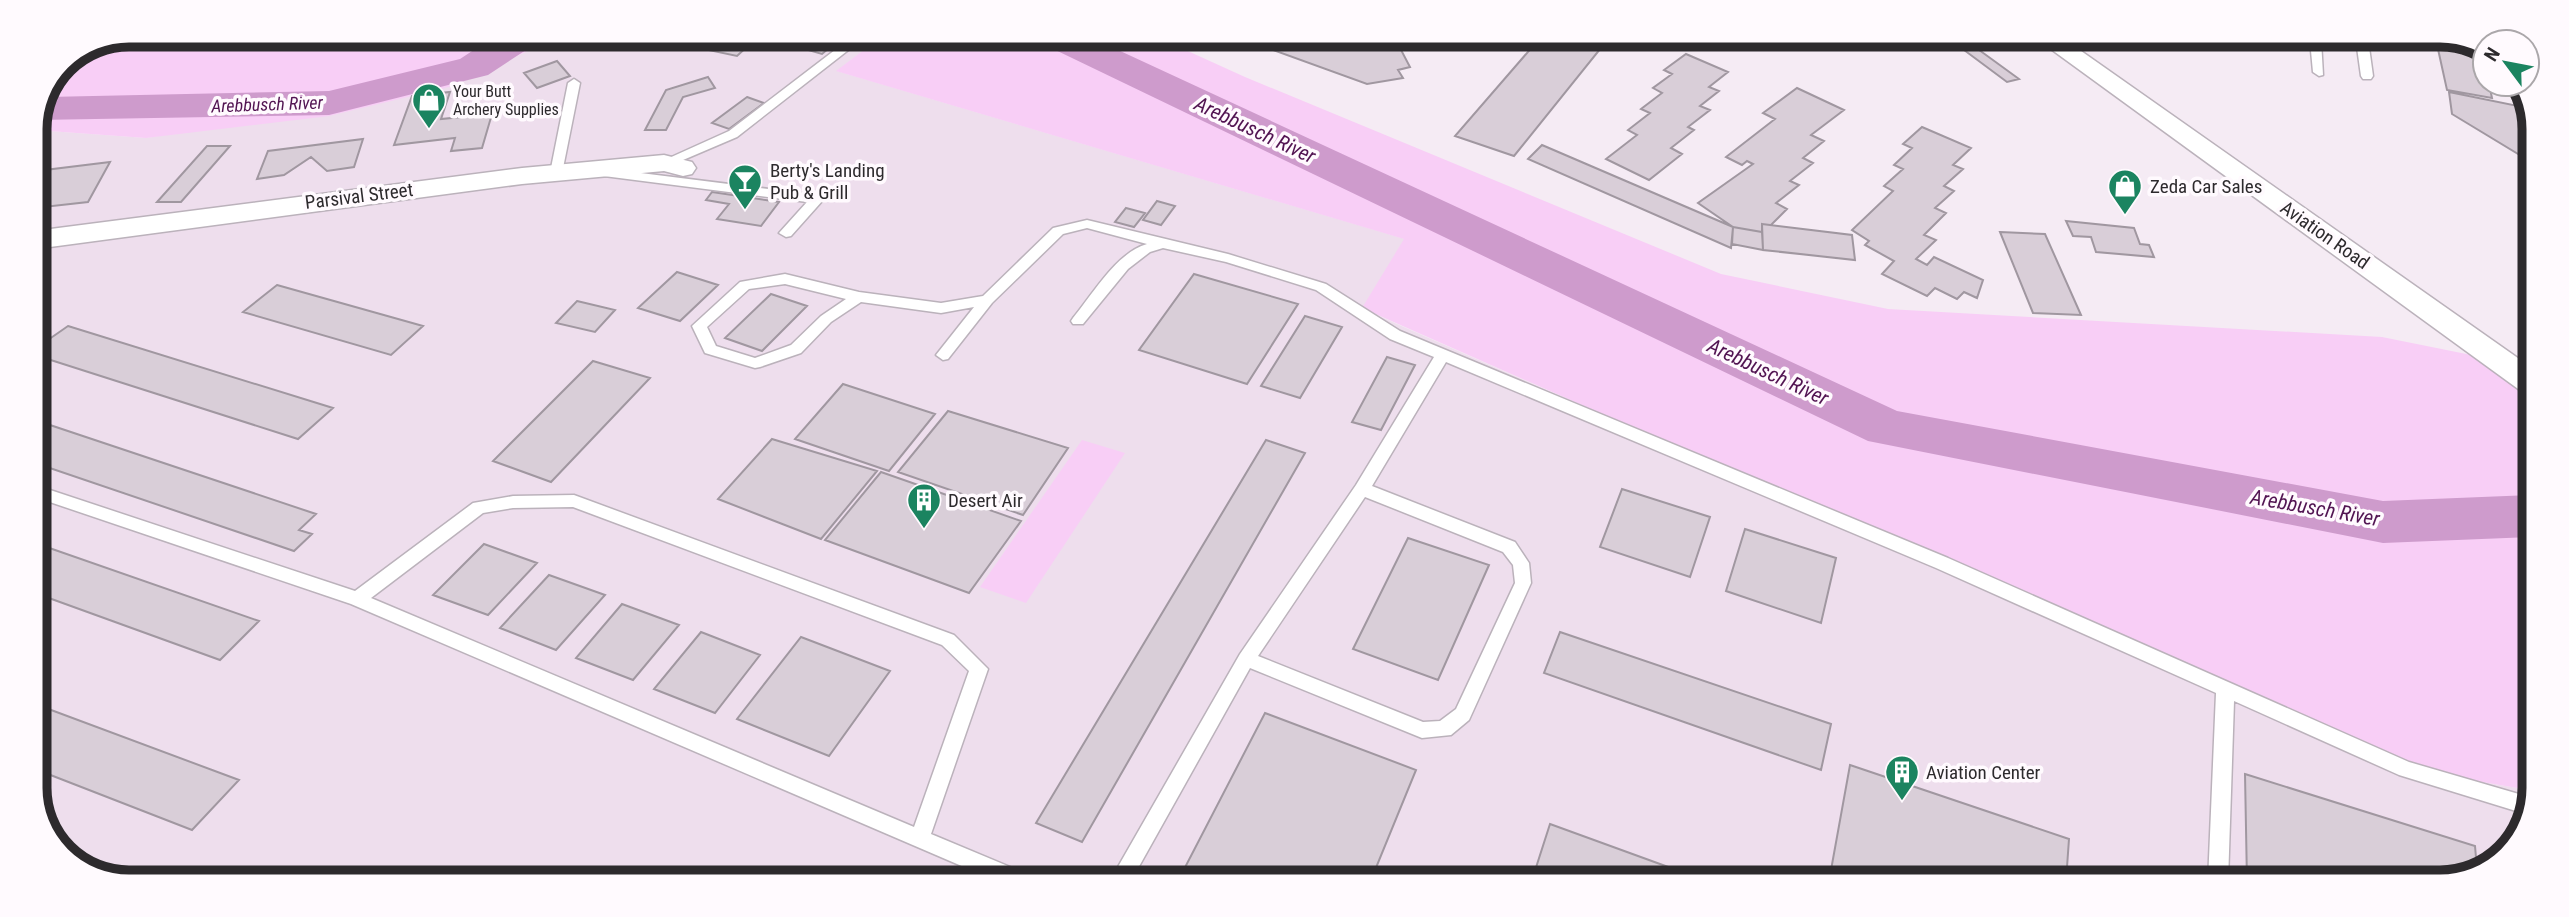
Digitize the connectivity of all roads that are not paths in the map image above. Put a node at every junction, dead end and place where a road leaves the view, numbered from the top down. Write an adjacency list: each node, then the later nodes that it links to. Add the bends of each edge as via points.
1 (846, 47): 8 (lane, via 733,134)
2 (2060, 47): 19 (street, Aviation Road)
3 (2316, 47): 5 (lane)
4 (2363, 47): 6 (lane)
5 (2319, 72)
6 (2367, 76)
7 (574, 83): 10 (lane)
8 (674, 166): 9 (street, Parsival Street)
9 (588, 171): 10 (street, Parsival Street); 11 (lane, via 817,199)
10 (556, 173): 12 (street, Parsival Street)
11 (786, 233)
12 (47, 238)
13 (1163, 244): 15 (lane, via 1087,223 1058,231); 16 (lane, via 1145,248 1123,266); 18 (lane, via 1228,258 1321,287 1395,335)
14 (859, 298): 14 (lane, via 785,279 745,285 699,326 710,349 755,363 796,349 826,319); 15 (lane, via 941,308)
15 (987, 300): 17 (lane)
16 (1078, 321)
17 (943, 355)
18 (1443, 355): 20 (lane); 24 (lane)
19 (2522, 376)
20 (1362, 489): 23 (lane); 23 (lane, via 1510,547 1521,563 1523,583 1463,714 1444,729 1422,730)
21 (47, 495): 22 (lane)
22 (357, 600): 26 (lane); 26 (lane, via 479,508 574,501 948,640 979,669)
23 (1247, 659): 28 (lane)
24 (2225, 687): 25 (lane, via 2406,769); 29 (lane)
25 (2520, 803)
26 (920, 838): 27 (lane)
27 (994, 870)
28 (1126, 870)
29 (2218, 870)

